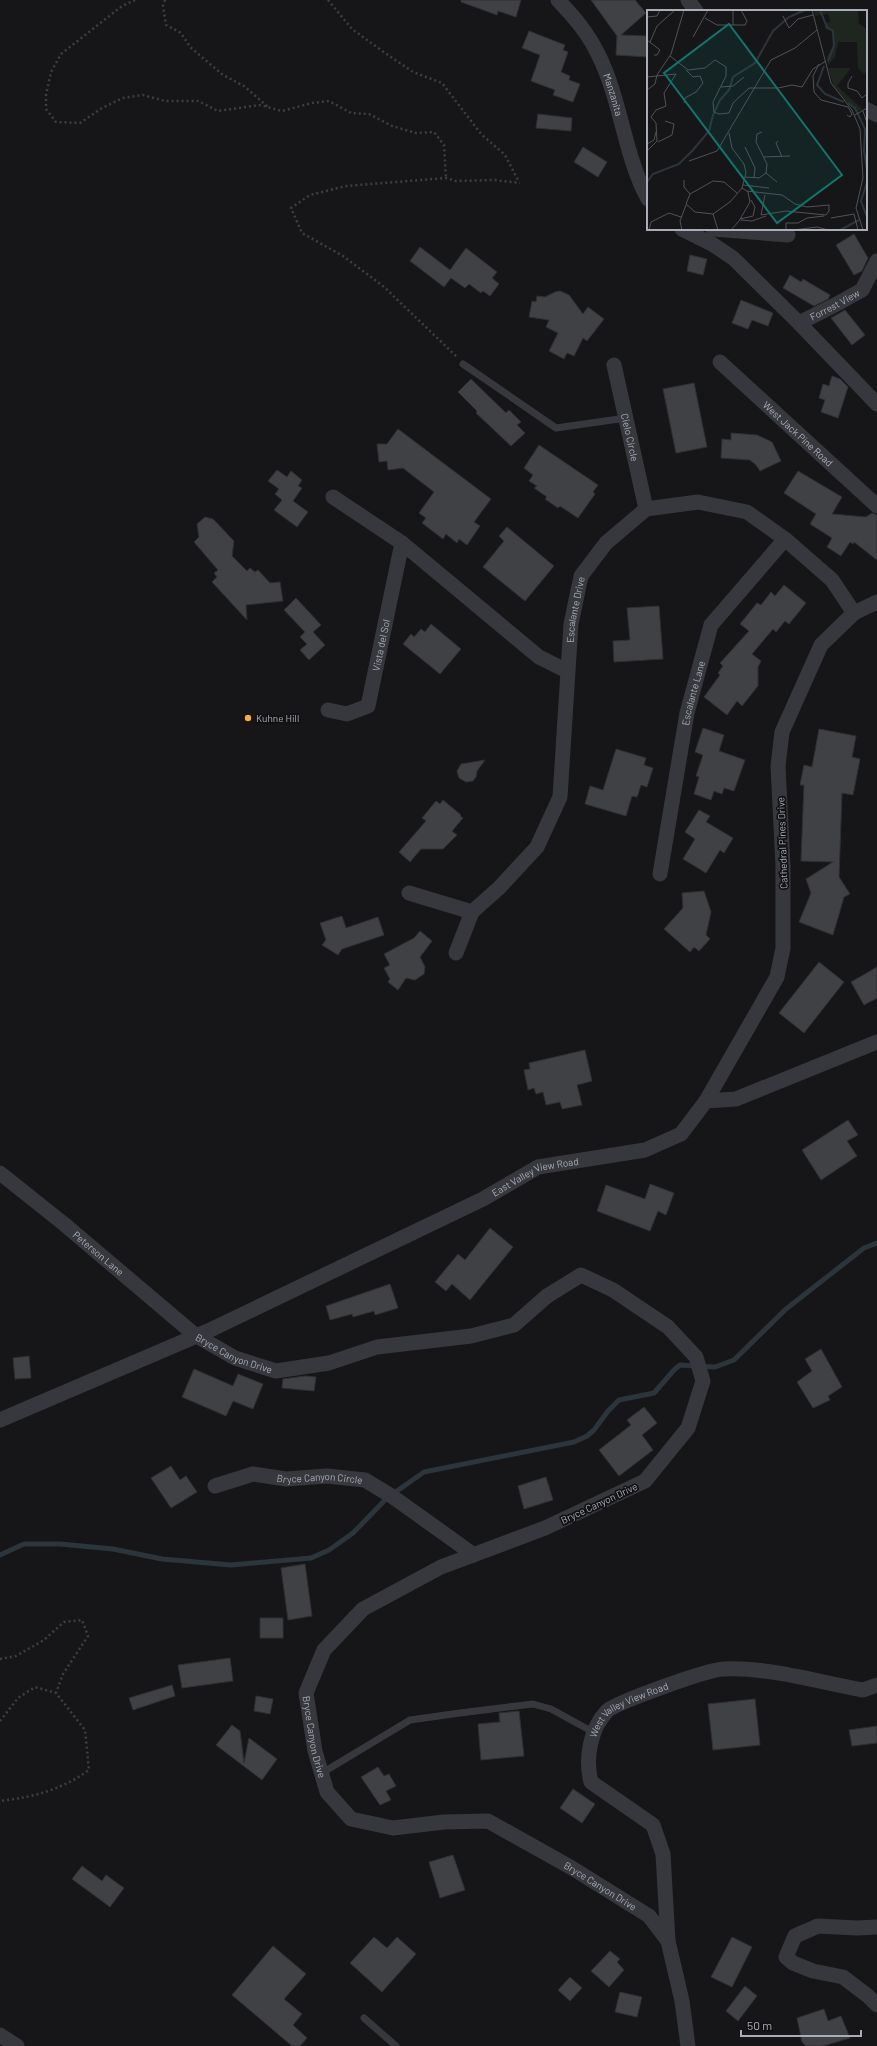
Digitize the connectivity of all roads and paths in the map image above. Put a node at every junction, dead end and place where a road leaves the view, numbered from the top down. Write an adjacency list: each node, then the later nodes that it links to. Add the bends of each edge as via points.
1 (135, 0): 7 (path, via 122,6 61,54 51,72 46,95 46,109 56,122 80,123 122,98 143,95 165,101 198,101 218,111 260,105)
2 (164, 0): 7 (path, via 166,26 181,33 190,47 223,75 244,86)
3 (328, 0): 10 (path, via 352,29 385,54 413,72 442,83 481,134 505,155 520,183 494,180 456,181)
4 (558, 0): 11 (street, Manzanita, via 584,28 599,55 618,109 639,183)
5 (688, 0): 6 (street)
6 (695, 10)
7 (269, 108): 10 (path, via 282,112 329,101 351,113 369,114 392,126 416,133 434,132 444,146)
8 (867, 110): 9 (street)
9 (877, 115)
10 (446, 178): 18 (path, via 346,186 310,195 291,208 302,233 343,256 383,286)
11 (647, 197)
12 (684, 230): 16 (street, via 733,258)
13 (726, 230): 14 (street)
14 (788, 235)
15 (877, 261): 16 (street, Forrest View, via 862,290)
16 (799, 323): 20 (street)
17 (720, 362): 23 (street, West Jack Pine Road)
18 (463, 364): 21 (lane, via 556,428)
19 (614, 365): 21 (street, Cielo Circle)
20 (877, 404)
21 (626, 418): 24 (street, Cielo Circle)
22 (333, 498): 26 (street)
23 (877, 506)
24 (646, 509): 25 (street, via 698,502 740,510 747,512); 29 (street, Escalante Drive, via 606,543 581,576 570,624)
25 (785, 539): 28 (street, via 832,580); 31 (street, Escalante Lane, via 711,625 687,713)
26 (402, 543): 29 (street, via 539,657); 30 (street, Vista del Sol, via 368,706 347,714)
27 (877, 602): 28 (street, Cathedral Pines Drive)
28 (854, 614): 36 (street, Cathedral Pines Drive, via 821,645 782,732 778,766 784,866 784,948 777,977)
29 (567, 671): 33 (street, Escalante Drive, via 560,797 538,847)
30 (328, 710)
31 (660, 874)
32 (409, 893): 33 (street)
33 (472, 912): 34 (street)
34 (456, 953)
35 (877, 1042): 36 (street, via 736,1100)
36 (706, 1101): 38 (street, East Valley View Road, via 681,1134 645,1150 538,1167 483,1199)
37 (0, 1173): 38 (street, Peterson Lane)
38 (195, 1335): 39 (street, Bryce Canyon Drive); 41 (street, Bryce Canyon Drive, via 235,1358 276,1371 329,1363 377,1347 471,1336 514,1325 548,1296 581,1275 613,1290 668,1327 696,1357 703,1381 688,1428 645,1481 545,1528)
39 (0, 1420)
40 (215, 1486): 41 (street, Bryce Canyon Circle, via 253,1474 286,1479 327,1476 365,1480)
41 (474, 1554): 47 (street, Bryce Canyon Drive, via 441,1567 363,1610 324,1650 306,1693 315,1751)
42 (0, 1659): 44 (path, via 16,1656 44,1640 64,1622 82,1620 88,1636 63,1674)
43 (877, 1685): 46 (street, West Valley View Road, via 863,1690 769,1672 724,1669 683,1679 608,1710)
44 (56, 1693): 45 (path, via 35,1687 18,1698); 48 (path, via 85,1730 89,1770 72,1783 33,1797)
45 (0, 1721)
46 (593, 1732): 47 (lane, via 551,1709 533,1704 410,1720); 50 (street, West Valley View Road, via 588,1768 591,1782 653,1825 663,1854)
47 (322, 1773): 50 (street, Bryce Canyon Drive, via 327,1792 352,1819 393,1828 444,1822 488,1821 572,1868 649,1916)
48 (0, 1801)
49 (877, 1927): 51 (street, via 818,1926 795,1936 786,1957 793,1963 813,1971 843,1977)
50 (668, 1941): 56 (street, Bryce Canyon Drive, via 682,2001)
51 (877, 2005)
52 (364, 2018): 55 (lane)
53 (0, 2035): 54 (street)
54 (16, 2046)
55 (396, 2046)
56 (688, 2046)

